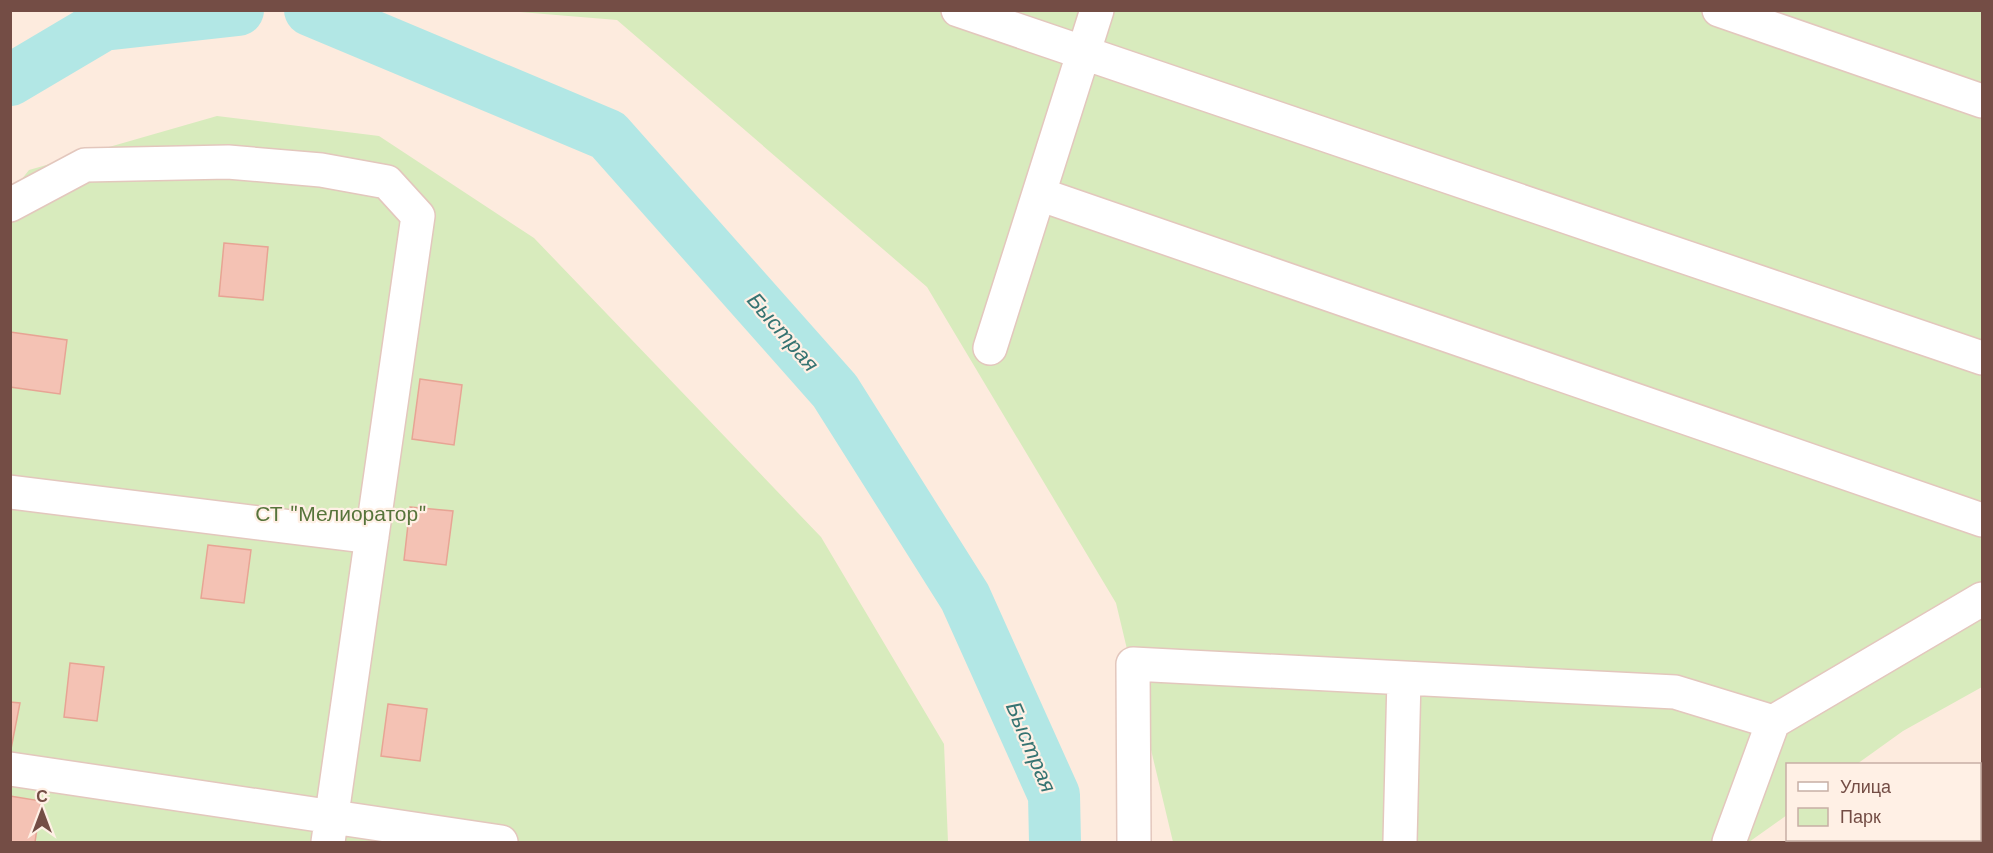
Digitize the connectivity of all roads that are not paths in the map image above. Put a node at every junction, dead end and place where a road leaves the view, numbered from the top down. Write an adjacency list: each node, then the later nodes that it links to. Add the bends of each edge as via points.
1 (958, 10): 4 (lane)
2 (1097, 10): 4 (lane)
3 (1719, 10): 5 (lane)
4 (1083, 53): 6 (lane); 9 (lane)
5 (1983, 102)
6 (1039, 194): 8 (lane); 11 (lane)
7 (10, 205): 12 (lane, via 85,165 228,162 321,170 387,182 418,216)
8 (990, 348)
9 (1983, 358)
10 (10, 492): 12 (lane)
11 (1983, 520)
12 (372, 537): 17 (lane)
13 (1983, 599): 15 (lane)
14 (1404, 678): 15 (lane, via 1675,692); 19 (lane, via 1132,664); 20 (lane)
15 (1773, 722): 21 (lane)
16 (10, 769): 17 (lane)
17 (330, 831): 18 (lane)
18 (501, 843)
19 (1134, 843)
20 (1400, 843)
21 (1729, 843)

